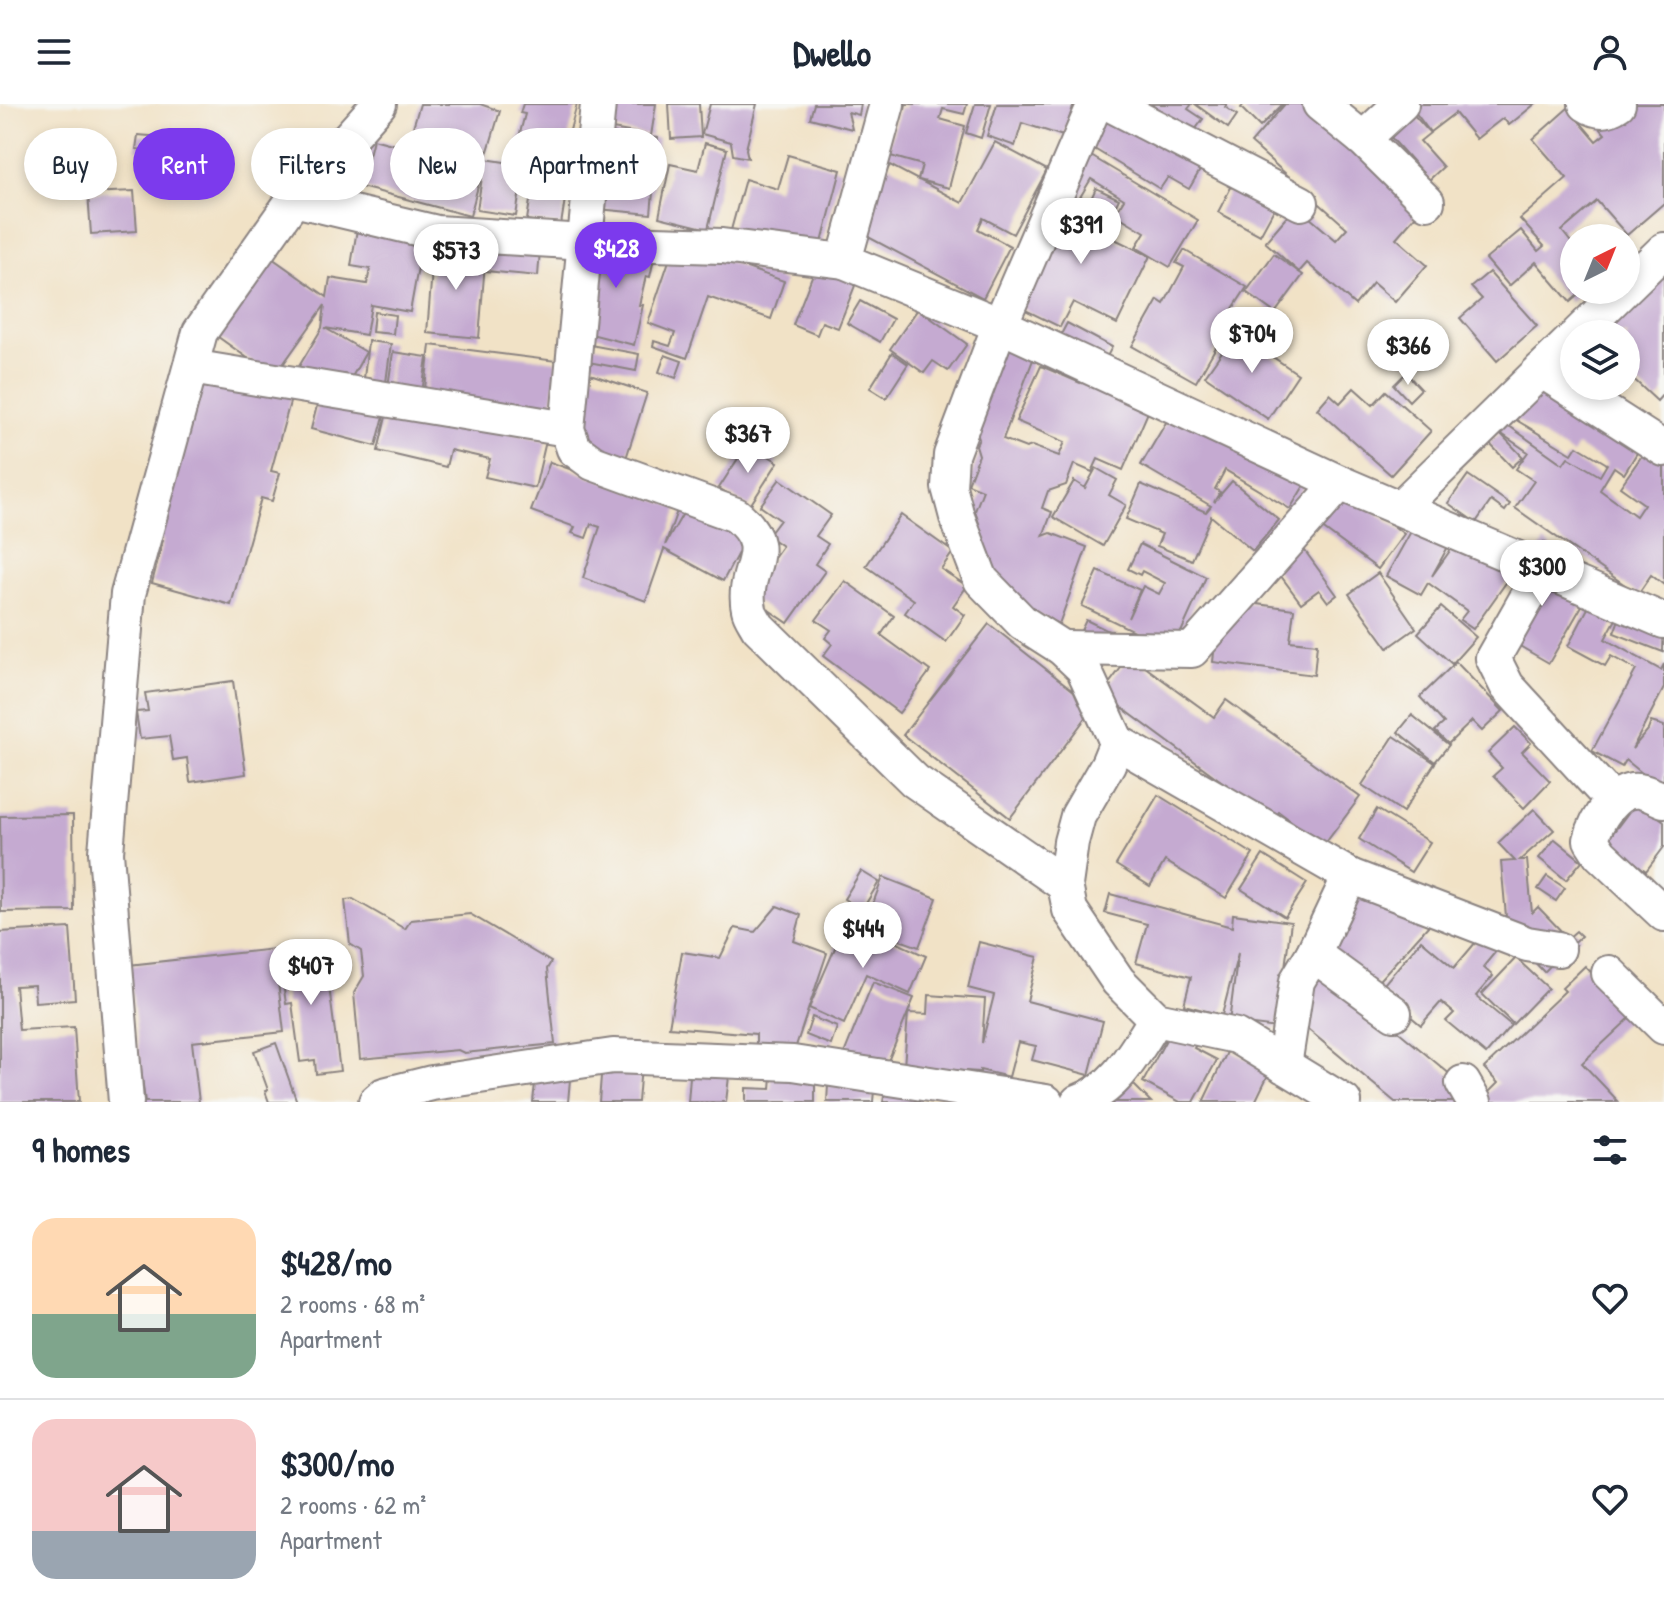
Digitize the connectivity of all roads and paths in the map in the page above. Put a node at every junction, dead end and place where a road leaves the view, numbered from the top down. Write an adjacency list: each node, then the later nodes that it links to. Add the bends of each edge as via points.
1 (379, 104): 10 (street)
2 (598, 104): 16 (street)
3 (887, 104): 18 (street)
4 (1095, 104): 22 (street)
5 (1110, 104): 15 (street)
6 (1320, 104): 11 (street)
7 (1401, 104): 11 (street)
8 (1586, 104): 9 (street, via 1595,110)
9 (1618, 104)
10 (358, 128)
11 (1363, 139): 14 (street)
12 (293, 200): 24 (street, via 200,332)
13 (298, 200): 16 (street, via 437,233)
14 (1427, 202)
15 (1301, 203)
16 (586, 242): 18 (street, via 722,246); 26 (street)
17 (1664, 250): 19 (street)
18 (844, 261): 22 (street)
19 (1640, 273)
20 (1608, 304): 21 (street)
21 (1592, 320)
22 (1000, 325): 28 (street); 32 (street, via 951,455 949,487 981,580 1023,623)
23 (1560, 352): 25 (street)
24 (191, 367): 26 (street); 46 (street, via 128,594 106,852)
25 (1541, 370): 27 (street); 29 (street)
26 (567, 429): 37 (street, via 574,449 593,463 736,515 750,527 757,544 749,610 758,627 915,781)
27 (1657, 436)
28 (1340, 483): 29 (street); 32 (street, via 1192,650)
29 (1400, 508): 30 (street)
30 (1543, 570): 31 (street); 35 (street, via 1493,658 1507,686)
31 (1664, 621)
32 (1062, 648): 33 (street, via 1083,668)
33 (1117, 742): 36 (street); 37 (street, via 1078,816)
34 (1664, 800): 35 (street, via 1627,791)
35 (1613, 801): 38 (street, via 1591,840)
36 (1350, 876): 39 (street, via 1527,944); 40 (street)
37 (1065, 885): 43 (street, via 1070,910 1118,981)
38 (1664, 914)
39 (1558, 949)
40 (1313, 954): 42 (street); 45 (street, via 1297,981)
41 (1609, 973): 44 (street)
42 (1394, 1013)
43 (1156, 1019): 45 (street, via 1236,1036); 49 (street, via 1121,1072 1095,1096)
44 (1664, 1027)
45 (1284, 1066): 50 (street)
46 (126, 1102)
47 (376, 1102): 48 (street, via 384,1095 432,1083 613,1056 793,1063)
48 (1046, 1102)
49 (1078, 1102)
50 (1344, 1102)

